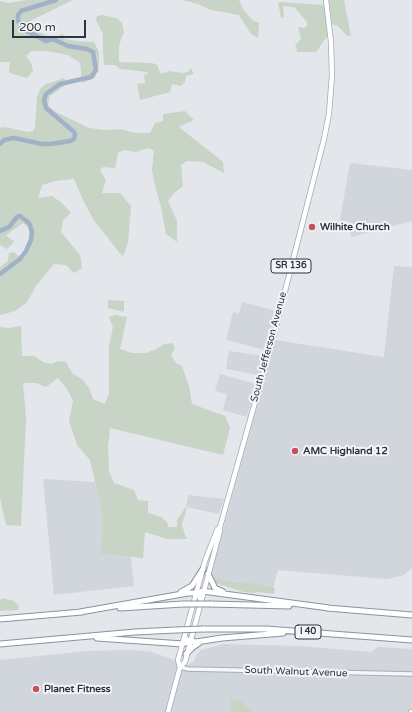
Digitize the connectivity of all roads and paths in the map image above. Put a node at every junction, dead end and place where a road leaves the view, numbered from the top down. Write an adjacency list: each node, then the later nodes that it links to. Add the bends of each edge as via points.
1 (326, 0): 2 (main road, South Jefferson Avenue / SR 136, via 332,75 324,139 272,342)
2 (220, 527): 3 (main road, South Jefferson Avenue / SR 136); 4 (main road, South Jefferson Avenue / SR 136)
3 (203, 569): 6 (main road, South Jefferson Avenue / SR 136); 8 (highway, via 192,586)
4 (208, 574): 5 (main road, South Jefferson Avenue / SR 136); 7 (highway, via 215,588)
5 (204, 591): 6 (highway); 7 (highway); 9 (main road, South Jefferson Avenue / SR 136)
6 (197, 593): 8 (highway); 9 (highway); 15 (main road, South Jefferson Avenue / SR 136)
7 (232, 595): 10 (highway)
8 (169, 596): 11 (highway)
9 (201, 602): 18 (main road, South Jefferson Avenue / SR 136)
10 (329, 608): 11 (highway, bridge, via 183,604); 12 (highway)
11 (80, 612): 13 (highway)
12 (412, 615)
13 (0, 620)
14 (312, 632): 16 (highway, I 40, bridge, via 203,629); 17 (highway, I 40); 19 (highway, via 260,634)
15 (185, 637): 18 (highway); 21 (main road, South Jefferson Avenue / SR 136)
16 (74, 638): 20 (highway, I 40); 21 (highway)
17 (412, 640)
18 (190, 641): 19 (highway); 21 (highway); 22 (main road, South Jefferson Avenue / SR 136)
19 (202, 641): 22 (highway)
20 (0, 644)
21 (183, 644): 23 (main road, South Jefferson Avenue / SR 136, via 178,660)
22 (186, 654): 23 (main road, South Jefferson Avenue / SR 136, via 185,662)
23 (180, 667): 24 (street, South Walnut Avenue); 25 (main road, South Jefferson Avenue / SR 136)
24 (412, 674)
25 (168, 712)

